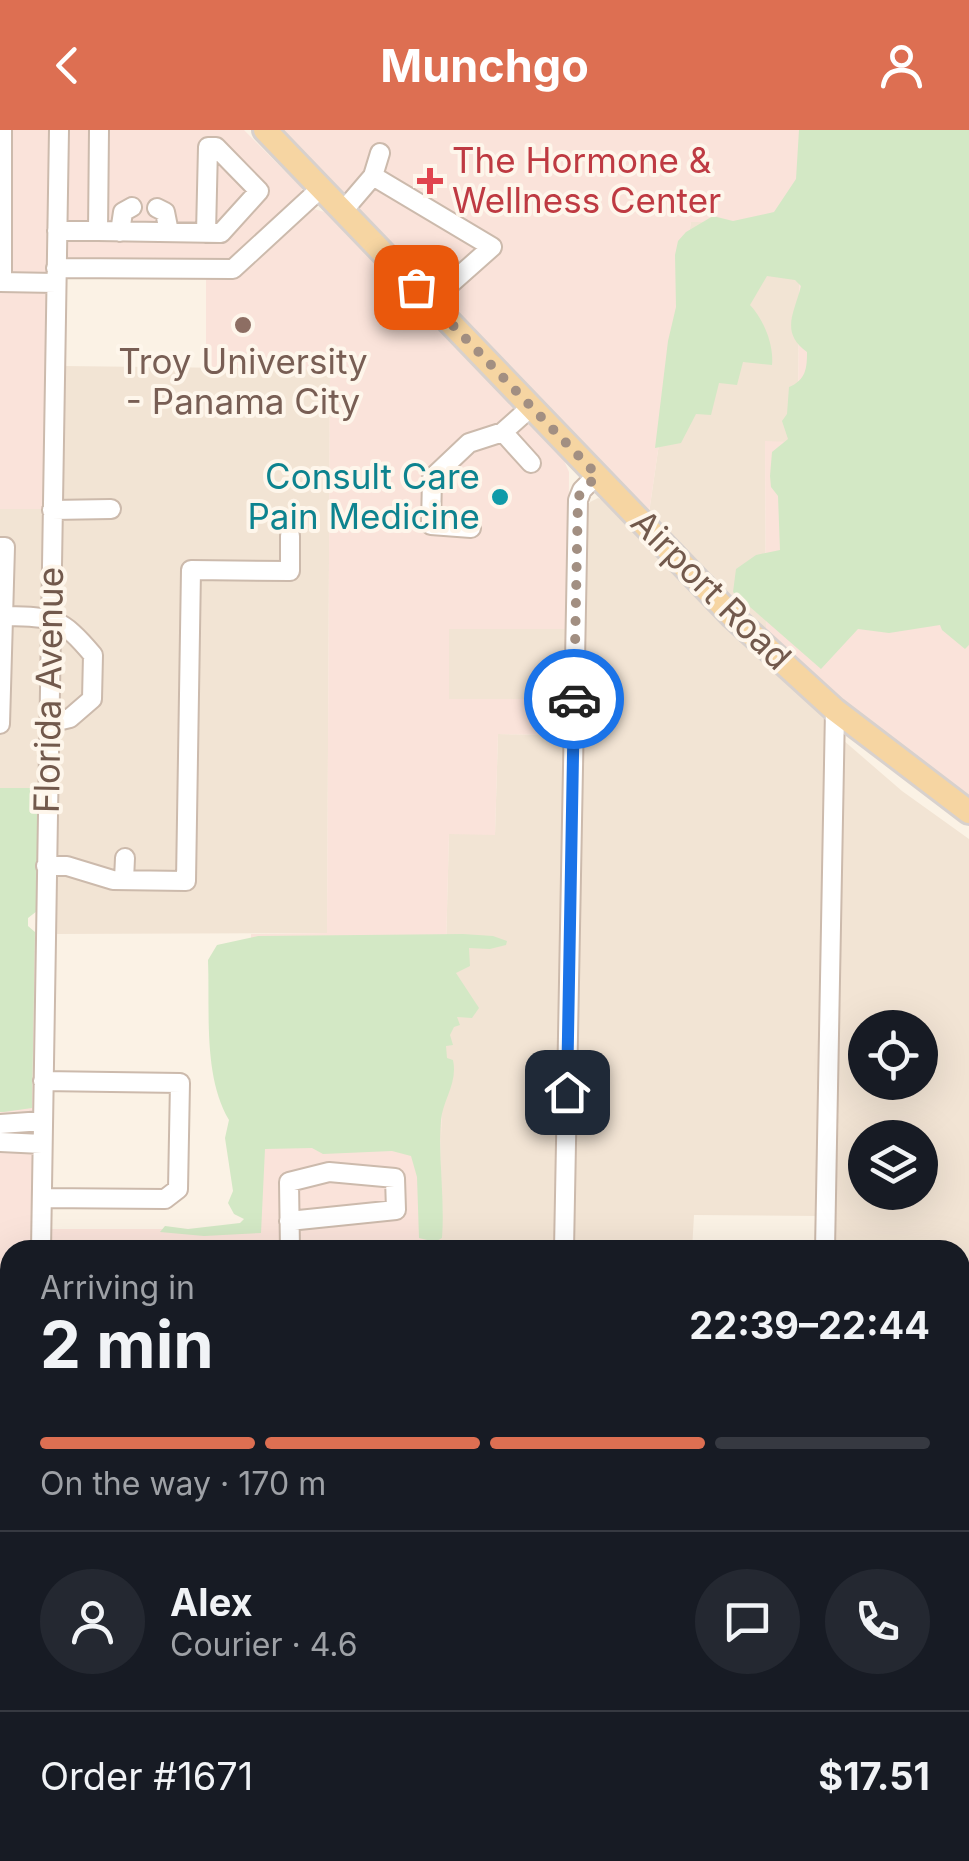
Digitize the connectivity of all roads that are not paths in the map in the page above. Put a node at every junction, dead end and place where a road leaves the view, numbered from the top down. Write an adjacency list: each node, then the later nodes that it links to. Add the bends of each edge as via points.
1 (2, 130): 6 (street)
2 (59, 130): 12 (street, Florida Avenue)
3 (100, 130): 13 (street)
4 (265, 130): 8 (main road, Airport Road)
5 (380, 153): 7 (street)
6 (1, 170): 18 (street)
7 (373, 176): 11 (street); 19 (street, via 492,247)
8 (320, 188): 11 (main road, Airport Road); 17 (street, via 233,268)
9 (132, 207): 14 (street, via 123,212)
10 (156, 208): 15 (street, via 165,212)
11 (343, 211): 19 (main road, Airport Road)
12 (57, 231): 13 (street); 17 (street, Florida Avenue)
13 (98, 231): 14 (street)
14 (120, 232): 15 (street)
15 (169, 232): 16 (street)
16 (206, 233): 16 (street, via 221,233 259,191 216,147 208,147)
17 (56, 276): 18 (street); 25 (street, Florida Avenue)
18 (1, 282)
19 (430, 302): 20 (main road, Airport Road)
20 (530, 406): 21 (street); 23 (main road, Airport Road)
21 (503, 432): 22 (street); 26 (street, via 469,443 432,478 431,525)
22 (530, 463)
23 (597, 475): 31 (main road, Airport Road, via 733,617); 47 (street, via 578,500)
24 (112, 509): 25 (street)
25 (52, 510): 30 (street, Florida Avenue)
26 (471, 528)
27 (290, 536): 37 (street, via 290,571 190,570 186,881)
28 (0, 547): 29 (street, via 6,547)
29 (4, 616): 30 (street); 33 (street)
30 (50, 617): 32 (street, Florida Avenue); 32 (street, via 93,655 92,699 70,718)
31 (836, 710): 34 (main road, Airport Road); 48 (street)
32 (49, 723): 36 (street, Florida Avenue)
33 (0, 724)
34 (969, 812)
35 (125, 858): 37 (street)
36 (46, 866): 37 (street); 38 (street, Florida Avenue)
37 (124, 880)
38 (43, 1081): 39 (street, Florida Avenue); 43 (street, via 180,1083 180,1150 178,1189 165,1198)
39 (42, 1121): 40 (street); 42 (street, Florida Avenue)
40 (0, 1124)
41 (0, 1142): 42 (street)
42 (42, 1144): 43 (street, Florida Avenue)
43 (42, 1198): 45 (street, Florida Avenue)
44 (290, 1220): 44 (street, via 289,1182 303,1176 396,1178 396,1210); 46 (street)
45 (42, 1240)
46 (290, 1240)
47 (564, 1240)
48 (826, 1240)

